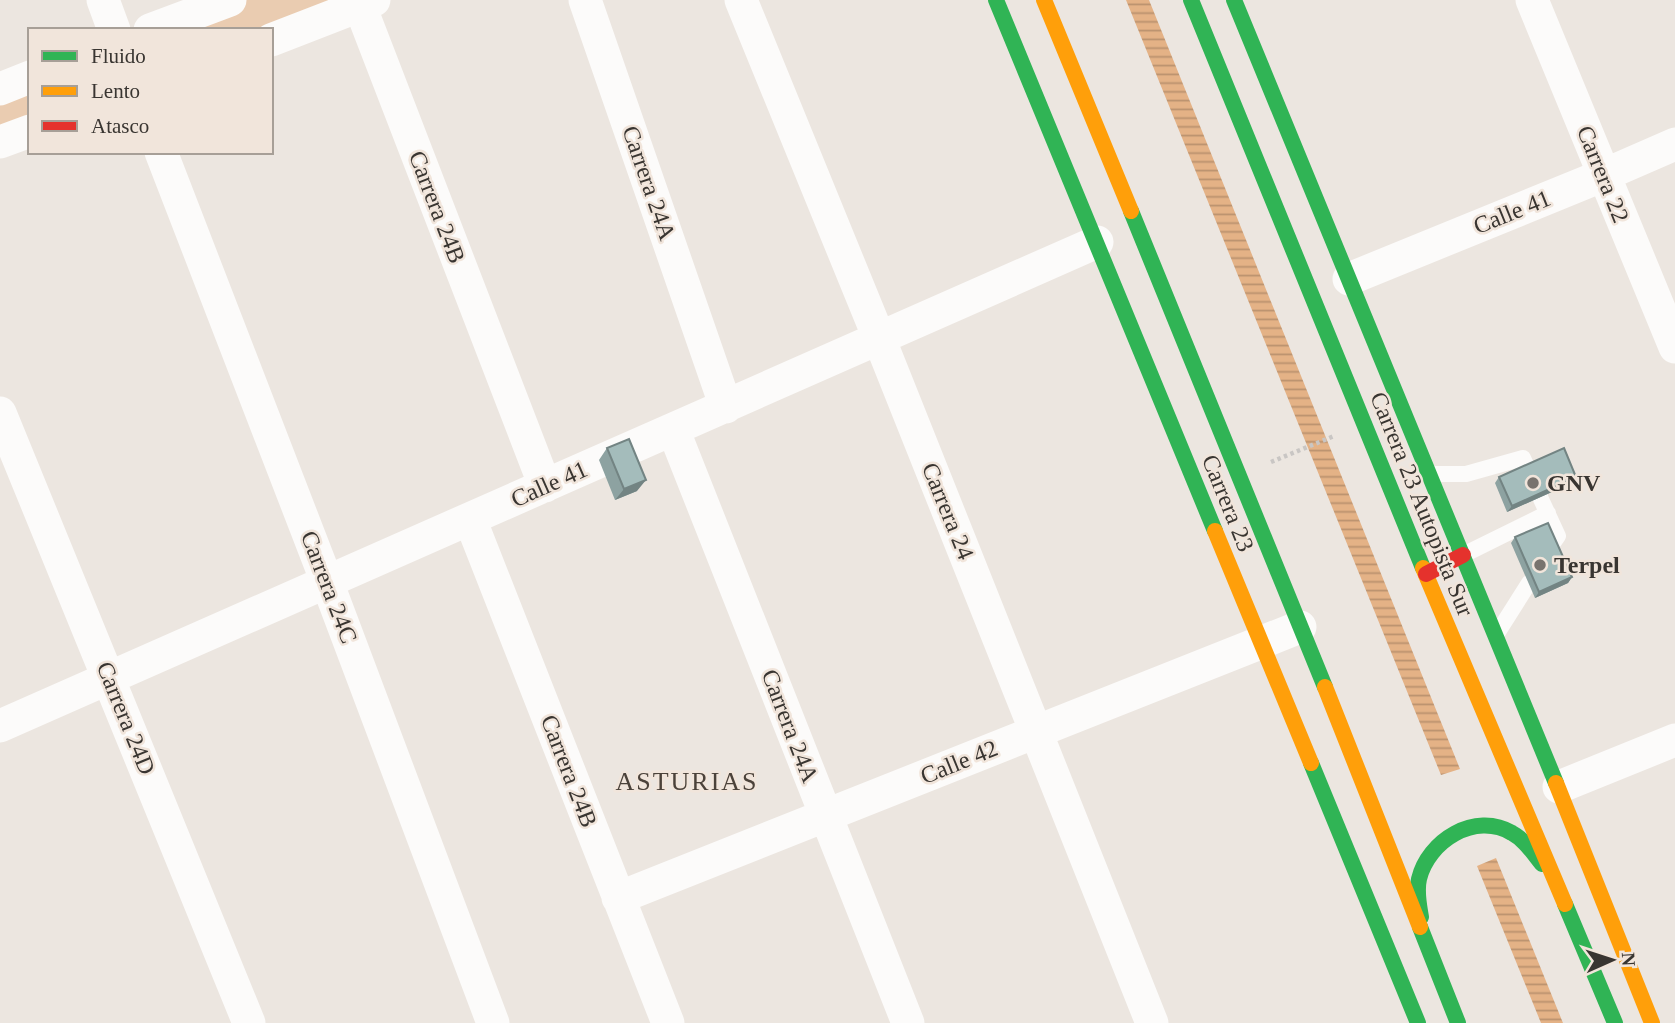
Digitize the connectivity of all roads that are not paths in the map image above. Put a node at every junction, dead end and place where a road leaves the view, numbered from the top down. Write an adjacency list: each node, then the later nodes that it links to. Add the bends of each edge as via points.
1 (103, 0): 11 (street)
2 (230, 0): 12 (street)
3 (585, 0): 25 (street, Carrera 24A)
4 (741, 0): 23 (street, Carrera 24)
5 (996, 0): 21 (main road, Carrera 23)
6 (1044, 0): 39 (main road)
7 (1191, 0): 36 (main road, Carrera 23 Autopista Sur)
8 (1234, 0): 22 (main road)
9 (1532, 0): 20 (street, Carrera 22)
10 (367, 3): 13 (street); 30 (street, Carrera 24B)
11 (113, 28)
12 (155, 28)
13 (273, 39)
14 (28, 78): 15 (street)
15 (0, 89)
16 (28, 132): 17 (street)
17 (0, 142)
18 (1675, 144): 20 (street, Calle 41)
19 (162, 154): 37 (street, Carrera 24C)
20 (1604, 175): 22 (street, Calle 41); 24 (street, Carrera 22)
21 (1097, 242): 23 (street, Calle 41); 41 (main road, Carrera 23)
22 (1349, 279): 29 (main road)
23 (879, 338): 25 (street, Calle 41); 44 (street, Carrera 24)
24 (1675, 347)
25 (726, 407): 27 (street, Calle 41)
26 (0, 413): 42 (street, Carrera 24D)
27 (673, 429): 30 (street, Calle 41); 47 (street, Carrera 24A)
28 (1528, 469): 29 (lane, via 1523,458 1466,474)
29 (1429, 474): 35 (main road)
30 (545, 486): 33 (street, Calle 41)
31 (1541, 497): 32 (lane)
32 (1548, 513): 34 (lane, via 1558,536); 35 (lane)
33 (470, 519): 37 (street, Calle 41); 49 (street, Carrera 24B)
34 (1551, 546)
35 (1463, 555): 36 (main road); 40 (main road)
36 (1426, 574): 48 (main road, Carrera 23 Autopista Sur)
37 (327, 582): 42 (street, Calle 41); 52 (street, Carrera 24C)
38 (1529, 583): 40 (lane)
39 (1300, 626): 41 (street, Calle 42); 50 (main road)
40 (1496, 634): 46 (main road)
41 (1261, 642): 44 (street, Calle 42); 56 (main road, Carrera 23)
42 (110, 678): 43 (street, Calle 41); 51 (street, Carrera 24D)
43 (0, 726)
44 (1035, 732): 47 (street, Calle 42); 55 (street, Carrera 24)
45 (1675, 740): 46 (street)
46 (1559, 787): 59 (main road)
47 (825, 815): 49 (street, Calle 42); 54 (street, Carrera 24A)
48 (1560, 889): 50 (main road, via 1530,847 1507,830 1484,825 1461,830 1444,839 1423,866 1419,903); 58 (main road, Carrera 23 Autopista Sur)
49 (618, 898): 53 (street, Carrera 24B)
50 (1426, 941): 57 (main road)
51 (249, 1023)
52 (493, 1023)
53 (668, 1023)
54 (908, 1023)
55 (1153, 1023)
56 (1418, 1023)
57 (1458, 1023)
58 (1615, 1023)
59 (1652, 1023)

